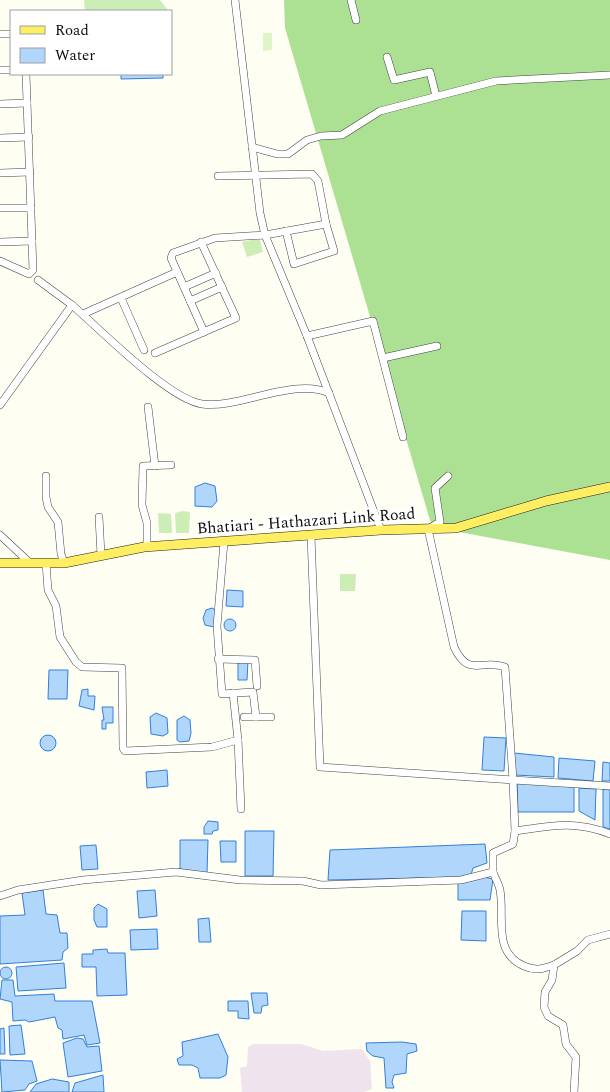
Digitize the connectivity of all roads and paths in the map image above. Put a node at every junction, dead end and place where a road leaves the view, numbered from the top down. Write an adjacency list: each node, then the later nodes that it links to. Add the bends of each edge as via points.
1 (235, 0): 12 (street)
2 (351, 0): 3 (street)
3 (356, 20)
4 (387, 57): 7 (street, via 394,80 430,72)
5 (26, 75): 8 (street)
6 (610, 75): 7 (street, via 505,80)
7 (436, 96): 12 (street, via 380,111 342,135 314,138 288,154)
8 (27, 103): 9 (street); 10 (street)
9 (0, 104)
10 (29, 137): 11 (street); 13 (street)
11 (0, 138)
12 (252, 147): 15 (street)
13 (30, 172): 14 (street); 18 (street)
14 (0, 173)
15 (256, 174): 16 (street); 19 (street, via 312,174 318,181); 21 (street)
16 (218, 176)
17 (0, 208): 18 (street)
18 (31, 208): 22 (street)
19 (326, 224): 20 (street); 20 (street, via 334,251 294,264)
20 (286, 231): 21 (street)
21 (265, 235): 24 (street); 36 (street)
22 (32, 241): 23 (street); 25 (street, via 33,270 29,274)
23 (0, 242)
24 (201, 242): 26 (street, via 171,255); 27 (street)
25 (0, 261)
26 (177, 272): 29 (street); 31 (street)
27 (216, 273): 29 (street); 30 (street)
28 (38, 280): 33 (street)
29 (184, 287): 32 (street)
30 (222, 287): 32 (street); 35 (street, via 236,318)
31 (121, 298): 34 (street); 38 (street)
32 (190, 301): 35 (street)
33 (72, 306): 34 (street); 42 (street)
34 (83, 314): 41 (street, via 158,379 178,394 201,404 310,388)
35 (204, 332): 39 (street)
36 (307, 336): 40 (street, via 374,321); 41 (street)
37 (437, 346): 40 (street)
38 (144, 350)
39 (156, 353)
40 (383, 358): 44 (street)
41 (329, 393): 52 (street)
42 (0, 405)
43 (148, 407): 45 (street)
44 (403, 437)
45 (155, 466): 46 (street); 56 (street, via 143,466 142,505 147,523)
46 (171, 466)
47 (46, 476): 61 (street, via 48,507 58,522)
48 (448, 476): 51 (street, via 435,488 440,522)
49 (610, 486): 51 (main road, Bhatiari - Hathazari Link Road, via 460,527)
50 (99, 516): 57 (street)
51 (428, 529): 52 (main road, Bhatiari - Hathazari Link Road); 69 (street, via 454,647 460,659 468,665 505,667)
52 (381, 530): 54 (main road, Bhatiari - Hathazari Link Road)
53 (0, 535): 59 (street)
54 (311, 536): 55 (main road, Bhatiari - Hathazari Link Road); 69 (street, via 320,767)
55 (224, 542): 56 (main road, Bhatiari - Hathazari Link Road); 62 (street, via 217,626)
56 (147, 546): 57 (main road, Bhatiari - Hathazari Link Road)
57 (101, 555): 61 (main road, Bhatiari - Hathazari Link Road)
58 (0, 563): 59 (main road, Bhatiari - Hathazari Link Road)
59 (30, 563): 60 (main road, Bhatiari - Hathazari Link Road)
60 (46, 563): 61 (main road, Bhatiari - Hathazari Link Road); 68 (street, via 48,590 56,606 60,637 76,662 82,667 122,668 125,751 212,747)
61 (64, 563)
62 (218, 659): 63 (street, via 255,660); 64 (street, via 222,694)
63 (257, 686)
64 (233, 693): 66 (street, via 254,692); 68 (street)
65 (244, 717): 66 (street)
66 (256, 717): 67 (street)
67 (271, 717)
68 (238, 740): 71 (street)
69 (513, 780): 70 (street); 72 (street)
70 (610, 786)
71 (241, 809)
72 (515, 831): 73 (street, via 577,825); 74 (street, via 512,844 493,853)
73 (610, 834)
74 (493, 872): 75 (street, via 461,880 321,885 176,872 83,880); 77 (street, via 500,889 502,935 508,954 513,961 534,970)
75 (0, 896)
76 (610, 934): 77 (street, via 588,940)
77 (554, 965): 78 (street, via 552,980 544,992 544,1007 548,1016 563,1025 566,1044 576,1056)
78 (574, 1092)

